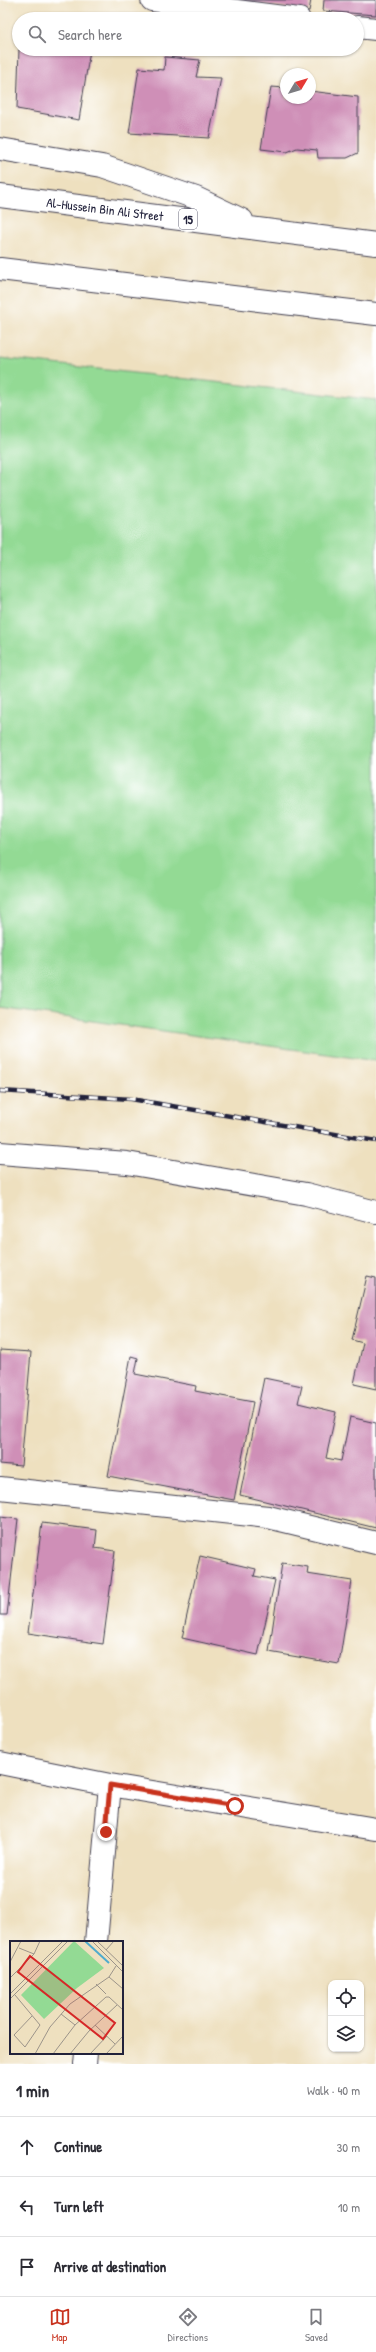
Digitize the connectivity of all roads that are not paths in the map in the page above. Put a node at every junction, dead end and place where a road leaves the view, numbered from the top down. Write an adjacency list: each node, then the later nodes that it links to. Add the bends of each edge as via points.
1 (152, 0): 2 (main road)
2 (245, 12)
3 (364, 28): 4 (main road)
4 (376, 29)
5 (0, 149): 7 (main road, via 109,168 196,198)
6 (0, 196): 7 (main road, Al-Hussein Bin Ali Street / 15)
7 (265, 231): 8 (main road, Al-Hussein Bin Ali Street / 15)
8 (376, 244)
9 (0, 269): 10 (main road)
10 (376, 314)
11 (0, 1153): 12 (main road, via 128,1163 306,1194)
12 (376, 1212)
13 (0, 1488): 14 (main road, via 268,1517)
14 (376, 1543)
15 (0, 1763): 16 (main road)
16 (110, 1785): 17 (main road); 18 (main road)
17 (376, 1829)
18 (96, 1941)
19 (86, 2054): 20 (main road)
20 (85, 2064)

